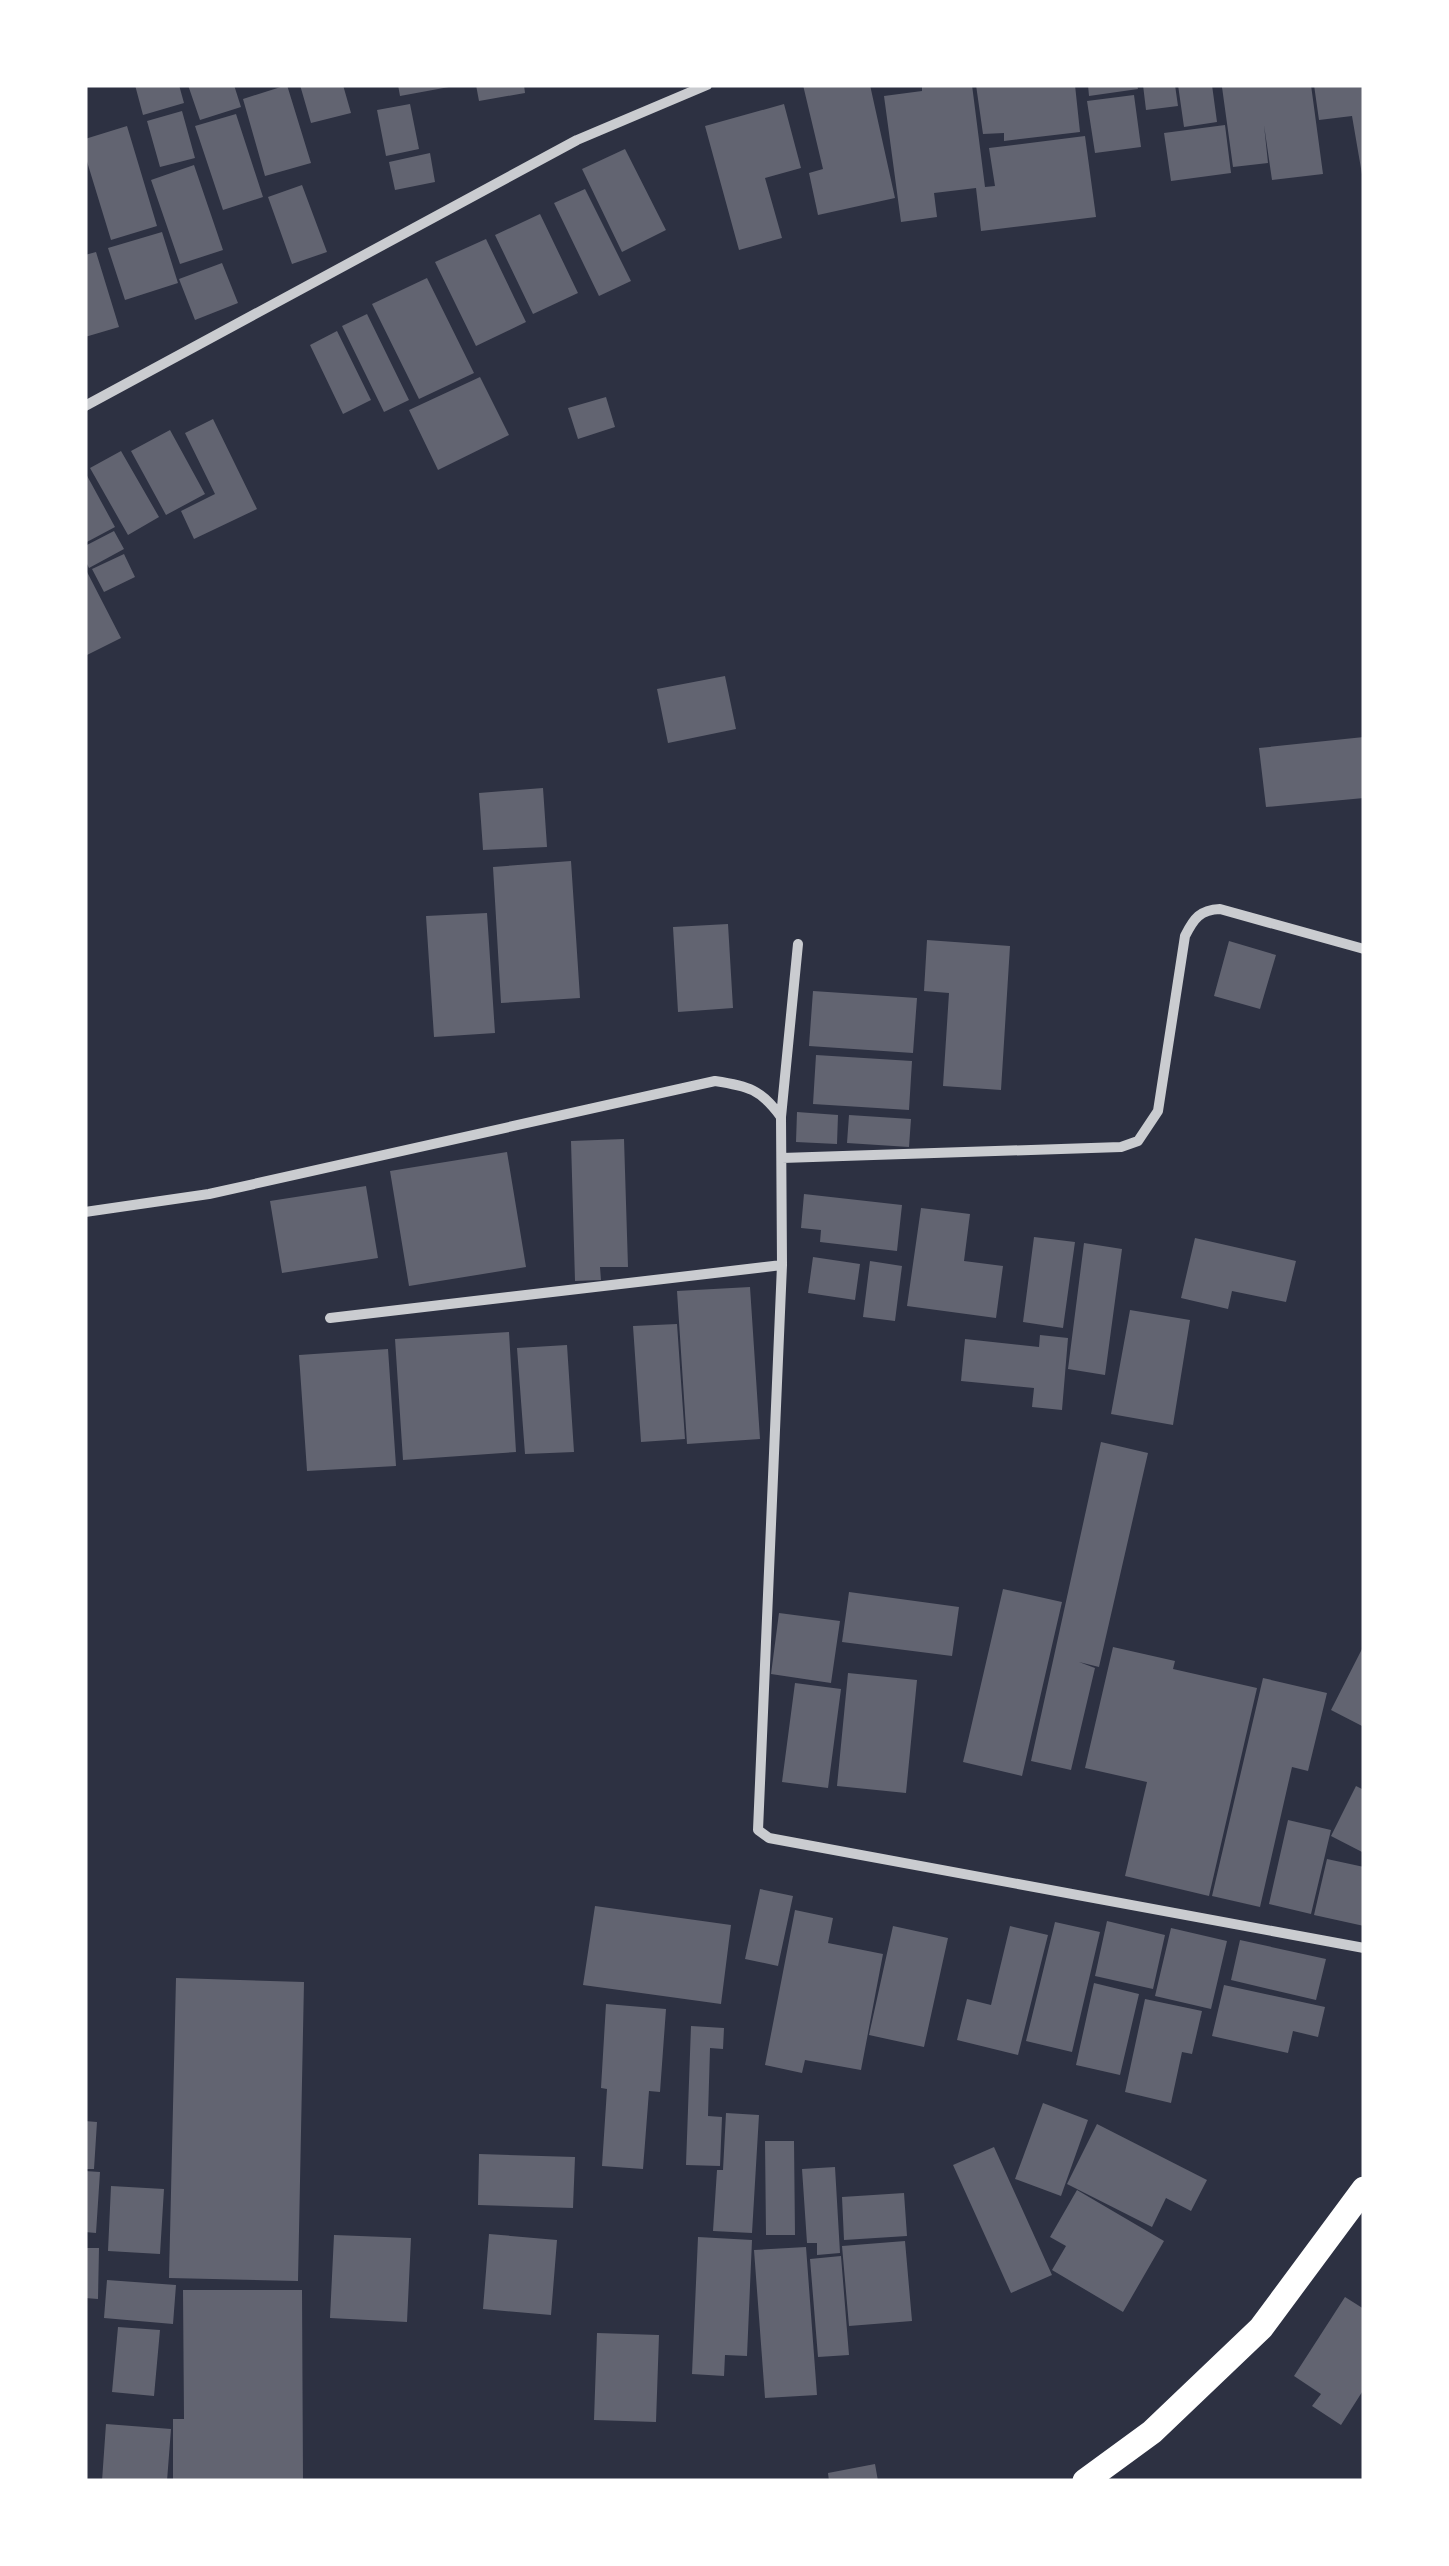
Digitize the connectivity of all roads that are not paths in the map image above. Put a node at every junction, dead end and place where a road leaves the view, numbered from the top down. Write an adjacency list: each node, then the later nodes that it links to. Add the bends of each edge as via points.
1 (708, 85): 2 (street, via 578,140)
2 (85, 406)
3 (798, 944): 5 (street)
4 (1364, 948): 6 (street, via 1220,909 1196,916 1185,936 1158,1111 1138,1140 1122,1147)
5 (781, 1118): 6 (street); 7 (street, via 767,1097 716,1082 208,1194)
6 (782, 1158): 8 (street)
7 (85, 1212)
8 (782, 1265): 9 (street); 10 (street, via 756,1824 761,1834)
9 (330, 1318)
10 (1364, 1948)
11 (1364, 2189): 12 (main road, via 1261,2328 1152,2432)
12 (1085, 2481)

